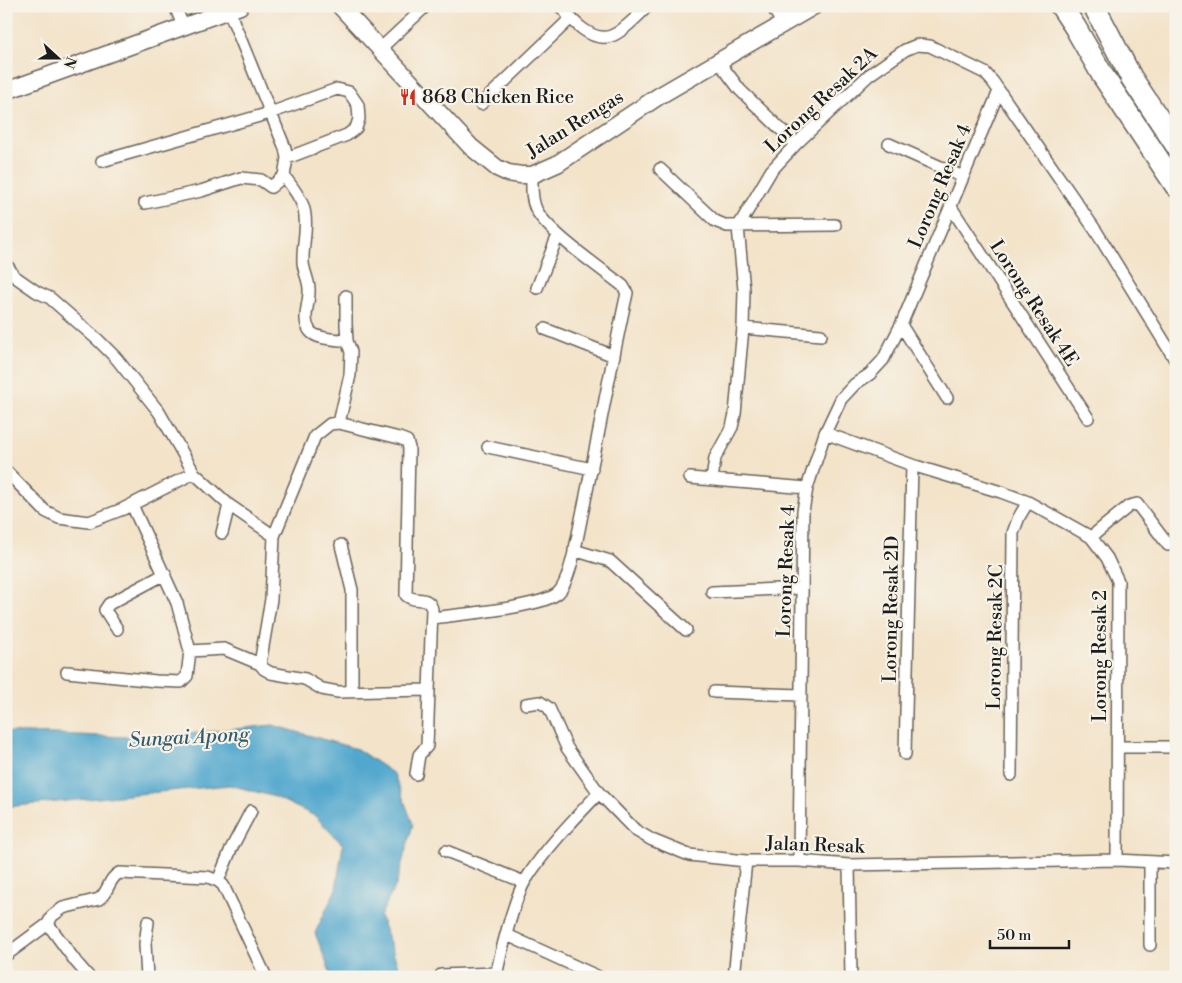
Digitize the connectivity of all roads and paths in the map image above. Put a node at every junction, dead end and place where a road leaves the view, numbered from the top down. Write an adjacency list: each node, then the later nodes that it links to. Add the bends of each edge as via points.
1 (175, 6): 14 (street)
2 (340, 6): 15 (street, Jalan Rengas)
3 (426, 6): 15 (street)
4 (560, 6): 12 (street)
5 (648, 6): 12 (street, via 612,36 600,37 586,32)
6 (772, 6): 13 (street)
7 (814, 6): 13 (street, Jalan Rengas)
8 (1046, 6): 17 (highway)
9 (1061, 6): 17 (highway)
10 (1094, 6): 24 (highway, via 1132,77)
11 (235, 9): 14 (street); 21 (street)
12 (570, 19): 20 (street)
13 (783, 25): 16 (street, Jalan Rengas)
14 (183, 26): 18 (street)
15 (381, 48): 28 (street, Jalan Rengas, via 487,161 508,173)
16 (719, 62): 22 (street, via 740,90); 28 (street, Jalan Rengas, via 659,96 557,164)
17 (1103, 76): 31 (highway)
18 (6, 91)
19 (999, 91): 22 (street, Lorong Resak 2A, via 985,73 930,46 917,45 869,74); 30 (street, Lorong Resak 4); 46 (street, Lorong Resak 2A, via 1096,231)
20 (481, 104)
21 (270, 113): 25 (street); 25 (street, via 337,89 349,92 358,105 356,128 347,135); 26 (street)
22 (796, 144): 35 (street, Lorong Resak 2A, via 771,172)
23 (889, 144): 30 (street)
24 (1176, 145)
25 (287, 158): 29 (street)
26 (102, 161)
27 (660, 170): 35 (street, via 715,221)
28 (532, 175): 36 (street, via 532,194 537,212)
29 (284, 176): 32 (street, via 271,187 261,180 241,178); 44 (street, via 303,206 303,262 310,288 307,325 311,333)
30 (963, 177): 33 (street, Lorong Resak 4)
31 (1176, 186)
32 (145, 203)
33 (951, 207): 40 (street, Lorong Resak 4); 48 (street, Lorong Resak 4E)
34 (835, 225): 35 (street)
35 (738, 227): 42 (street, via 744,290)
36 (558, 235): 38 (street); 45 (street, via 623,286 627,293)
37 (6, 264): 55 (street, via 14,276 50,298 112,354 149,397)
38 (538, 288)
39 (346, 296): 44 (street)
40 (902, 325): 47 (street); 50 (street, Lorong Resak 4, via 884,360 841,399)
41 (545, 328): 45 (street)
42 (743, 328): 43 (street); 57 (street, via 735,414 732,427 715,458)
43 (821, 335)
44 (347, 340): 49 (street, via 351,352 350,375)
45 (614, 356): 53 (street)
46 (1176, 361)
47 (947, 398)
48 (1088, 418)
49 (339, 423): 63 (street, via 330,424 314,436); 71 (street, via 407,441 406,595 429,602)
50 (825, 433): 52 (street, Lorong Resak 2); 58 (street, Lorong Resak 4)
51 (488, 447): 53 (street)
52 (912, 465): 59 (street, Lorong Resak 2); 84 (street, Lorong Resak 2D)
53 (592, 470): 67 (street)
54 (6, 471): 60 (street, via 45,510 58,518 89,522)
55 (194, 474): 60 (street); 61 (street)
56 (690, 478): 57 (street)
57 (712, 480): 58 (street)
58 (807, 488): 69 (street, Lorong Resak 4, via 803,511)
59 (1028, 502): 64 (street, Lorong Resak 2); 86 (street, Lorong Resak 2C, via 1013,533)
60 (132, 505): 68 (street)
61 (229, 506): 62 (street); 63 (street)
62 (222, 532)
63 (274, 536): 75 (street, via 271,599)
64 (1091, 538): 66 (street, via 1133,504 1140,507); 82 (street, Lorong Resak 2, via 1107,558 1118,581)
65 (342, 545): 77 (street, via 352,590)
66 (1168, 546)
67 (574, 550): 71 (street, via 565,583 553,596 526,604); 73 (street, via 610,561)
68 (165, 574): 72 (street, via 108,604 105,610); 74 (street)
69 (802, 588): 70 (street); 80 (street, Lorong Resak 4)
70 (712, 592)
71 (432, 618): 78 (street)
72 (117, 629)
73 (686, 630)
74 (190, 651): 75 (street, via 224,649); 76 (street, via 187,676 181,682)
75 (260, 664): 77 (street, via 271,673 304,679 322,689)
76 (67, 672)
77 (352, 690): 78 (street)
78 (428, 690): 85 (street, via 427,746 419,754)
79 (714, 692): 80 (street)
80 (801, 695): 92 (street, Lorong Resak 4)
81 (526, 704): 87 (street, Jalan Resak, via 540,702 549,708 566,748)
82 (1118, 747): 83 (street); 90 (street, Lorong Resak 2)
83 (1176, 747)
84 (905, 754)
85 (416, 774)
86 (1011, 775)
87 (599, 792): 91 (street, Jalan Resak, via 635,830 652,840 690,855); 97 (street)
88 (251, 810): 96 (street)
89 (446, 851): 97 (street)
90 (1117, 860): 93 (street, Jalan Resak); 95 (street, Jalan Resak)
91 (746, 861): 92 (street, Jalan Resak); 109 (street)
92 (799, 861): 95 (street, Jalan Resak)
93 (1150, 862): 94 (street, Jalan Resak); 101 (street)
94 (1176, 863)
95 (849, 865): 110 (street)
96 (218, 882): 99 (street, via 208,877 119,873 111,879 99,899 64,908 52,916); 107 (street, via 223,885)
97 (524, 882): 100 (street)
98 (148, 922): 106 (street, via 145,944)
99 (48, 924): 102 (street); 105 (street)
100 (507, 935): 104 (street); 108 (street)
101 (1150, 945)
102 (6, 955)
103 (441, 975): 104 (street)
104 (497, 975)
105 (90, 977)
106 (147, 977)
107 (266, 977)
108 (599, 977)
109 (734, 977)
110 (851, 977)

